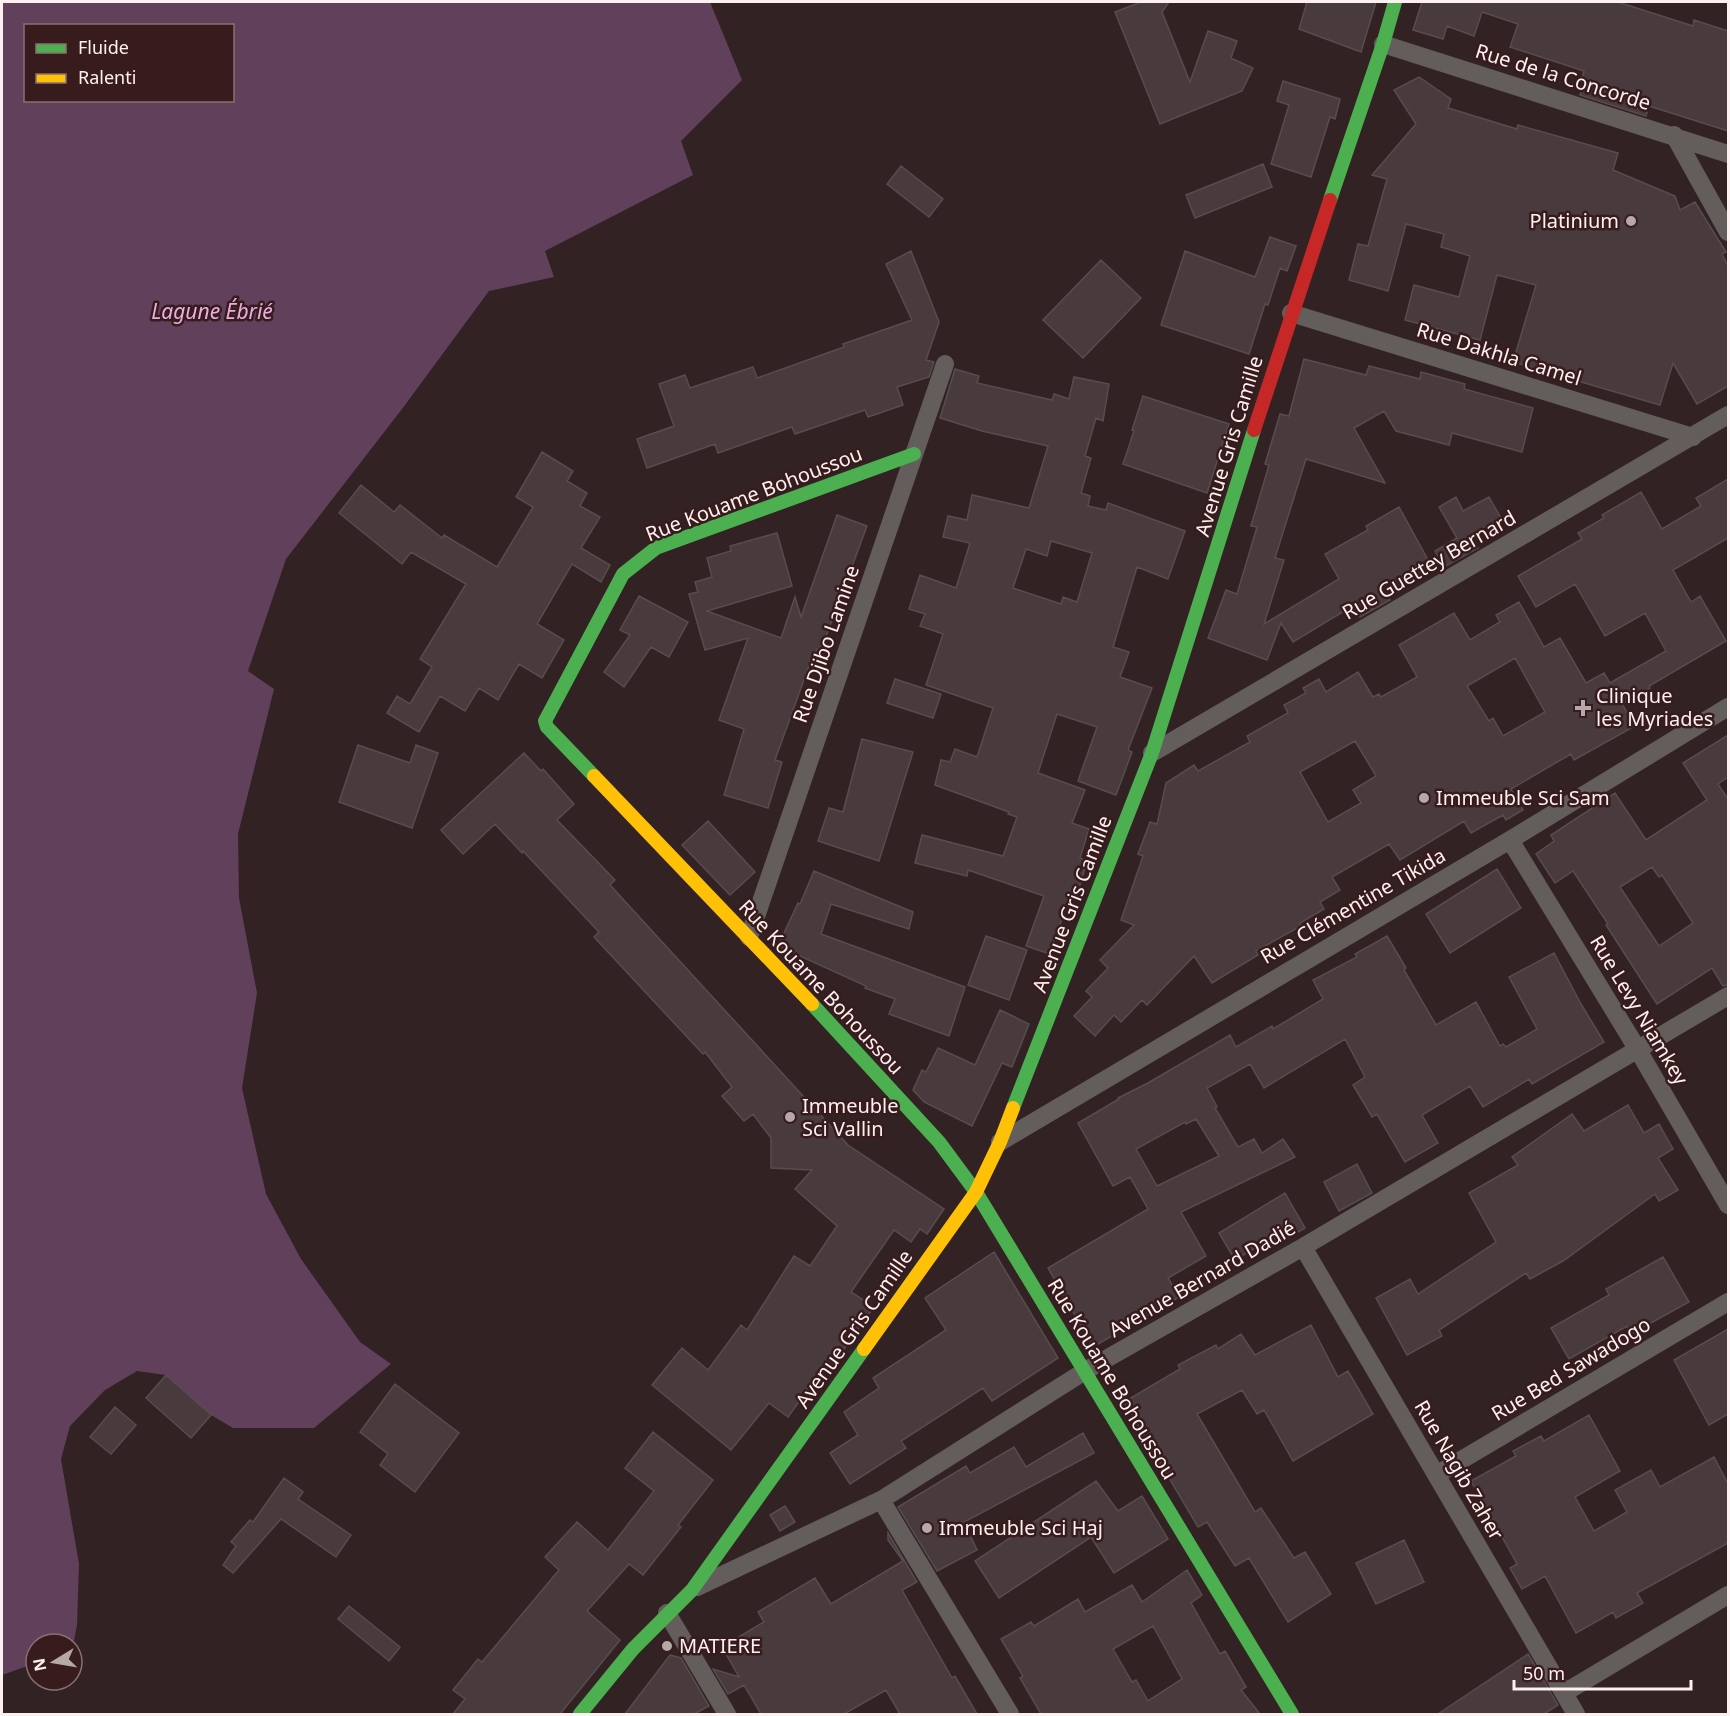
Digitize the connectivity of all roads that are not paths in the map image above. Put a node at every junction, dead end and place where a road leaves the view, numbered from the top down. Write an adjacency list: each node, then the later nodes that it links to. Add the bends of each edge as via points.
1 (1395, 2): 2 (street, Avenue Gris Camille)
2 (1383, 45): 3 (street, Rue de la Concorde); 6 (street, Avenue Gris Camille)
3 (1674, 135): 4 (street, Rue de la Concorde); 5 (street)
4 (1728, 154)
5 (1728, 232)
6 (1291, 313): 9 (street, Rue Dakhla Camel); 12 (street, Avenue Gris Camille)
7 (945, 364): 10 (street, Rue Djibo Lamine)
8 (1728, 416): 9 (street, Rue Guettey Bernard)
9 (1694, 437): 12 (street, Rue Guettey Bernard)
10 (915, 454): 14 (street, Rue Djibo Lamine); 14 (street, Rue Kouame Bohoussou, via 656,548 643,557 623,574 545,721)
11 (1728, 706): 13 (street, Rue Clémentine Tikida)
12 (1152, 753): 17 (street, Avenue Gris Camille)
13 (1510, 840): 16 (street, Rue Levy Niamkey); 17 (street, Rue Clémentine Tikida)
14 (749, 937): 18 (street, Rue Kouame Bohoussou, via 931,1134)
15 (1728, 996): 16 (street, Avenue Bernard Dadié)
16 (1638, 1050): 19 (street, Rue Levy Niamkey); 20 (street, Avenue Bernard Dadié)
17 (1000, 1142): 18 (street, Avenue Gris Camille)
18 (976, 1192): 22 (street, Rue Kouame Bohoussou); 25 (street, Avenue Gris Camille)
19 (1728, 1205)
20 (1303, 1247): 22 (street, Avenue Bernard Dadié); 23 (street, Rue Nagib Zaher)
21 (1728, 1302): 23 (street, Rue Bed Sawadogo)
22 (1085, 1371): 24 (street, Avenue Bernard Dadié); 32 (street, Rue Kouame Bohoussou)
23 (1436, 1475): 28 (street, Rue Nagib Zaher)
24 (881, 1500): 25 (street, Avenue Bernard Dadié); 31 (street)
25 (692, 1590): 27 (street, Avenue Gris Camille)
26 (1728, 1595): 28 (street)
27 (667, 1613): 29 (street, Avenue Gris Camille); 30 (street)
28 (1564, 1693): 33 (street, Rue Nagib Zaher)
29 (580, 1714)
30 (726, 1714)
31 (1010, 1714)
32 (1292, 1714)
33 (1576, 1714)

